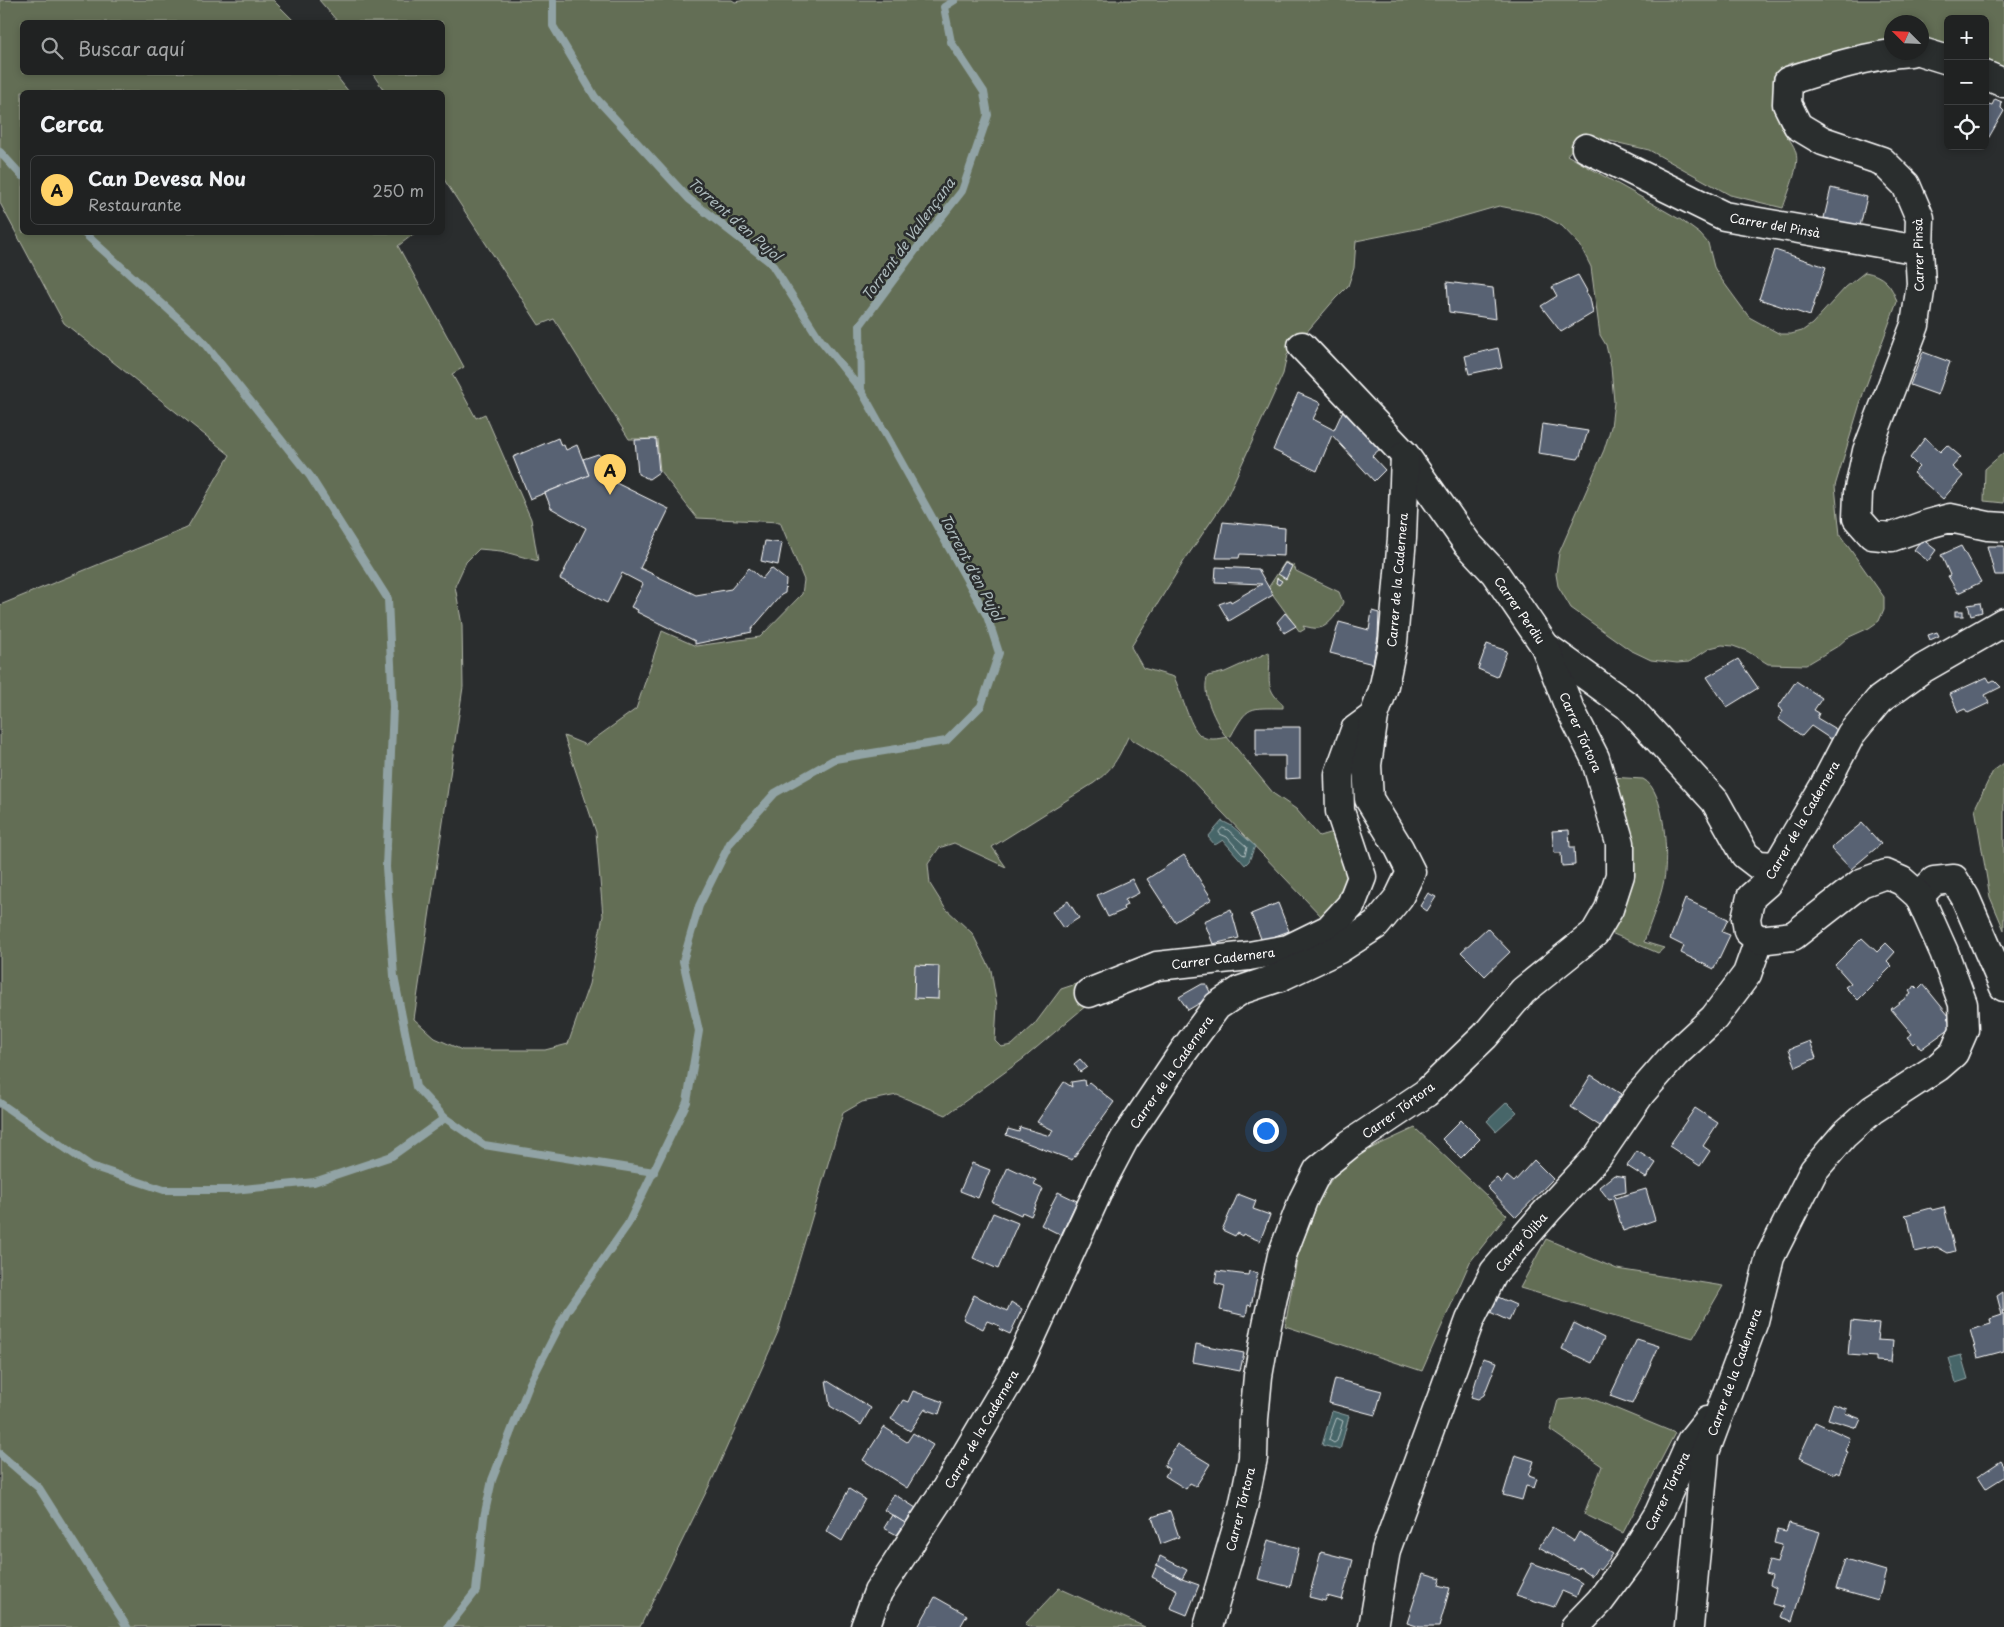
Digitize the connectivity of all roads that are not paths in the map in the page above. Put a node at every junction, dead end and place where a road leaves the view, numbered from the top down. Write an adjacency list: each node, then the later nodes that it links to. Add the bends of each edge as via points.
1 (1929, 54): 3 (street)
2 (1884, 56): 7 (street, Carrer Pinsà, via 1831,66 1788,81 1787,104 1798,126 1823,141 1882,161 1906,185 1920,218)
3 (1944, 59)
4 (1989, 77): 5 (street)
5 (2004, 83)
6 (1586, 148): 7 (street, Carrer del Pinsà, via 1724,216)
7 (1918, 250): 10 (street, Carrer Pinsà, via 1921,284 1915,325 1867,451 1858,493 1857,518 1872,535 1892,537 1950,518)
8 (1302, 346): 9 (street, Carrer Perdiu)
9 (1405, 455): 12 (street, Carrer Perdiu, via 1467,543 1495,573); 13 (street, Carrer de la Cadernera, via 1402,538 1392,642)
10 (2004, 528)
11 (2004, 622): 14 (street, Carrer de la Cadernera, via 1922,669 1879,700 1851,734)
12 (1544, 646): 14 (street, Carrer Perdiu, via 1628,706 1715,801 1745,855 1758,865); 21 (street, Carrer Tórtora, via 1569,707 1595,758 1620,843 1620,875 1609,909 1595,933 1523,991 1485,1036 1426,1093 1350,1144 1318,1170 1282,1255 1258,1376 1253,1458 1243,1507)
13 (1374, 716): 18 (street, Carrer Cadernera, via 1355,730 1339,774 1340,810 1362,877 1351,905 1328,929 1288,949 1240,958 1157,966); 20 (street, Carrer de la Cadernera, via 1367,765 1369,799 1411,872 1399,897 1376,925 1338,949 1280,977 1240,990 1217,1006 1183,1052 1124,1140 1018,1366 945,1490 878,1592)
14 (1777, 866): 16 (street, Carrer de la Cadernera, via 1767,883 1750,897 1746,918 1748,930)
15 (1920, 896): 16 (street, Carrer de la Cadernera, via 1902,881 1886,874 1861,883 1793,936); 17 (street, via 1934,881 1954,879); 19 (street, Carrer de la Cadernera, via 1963,1004 1964,1030 1954,1053 1872,1110 1844,1134 1814,1170 1770,1257 1754,1321)
16 (1759, 940): 22 (street, Carrer Òliba, via 1747,974 1714,1018 1675,1054 1641,1093 1598,1156 1494,1272 1470,1320 1386,1550)
17 (2004, 987)
18 (1089, 993)
19 (1722, 1403): 23 (street, Carrer Tórtora, via 1691,1441 1659,1513 1629,1562 1600,1601); 24 (street, Carrer de la Cadernera, via 1705,1452)
20 (865, 1627)
21 (1208, 1627)
22 (1374, 1627)
23 (1575, 1627)
24 (1689, 1627)

